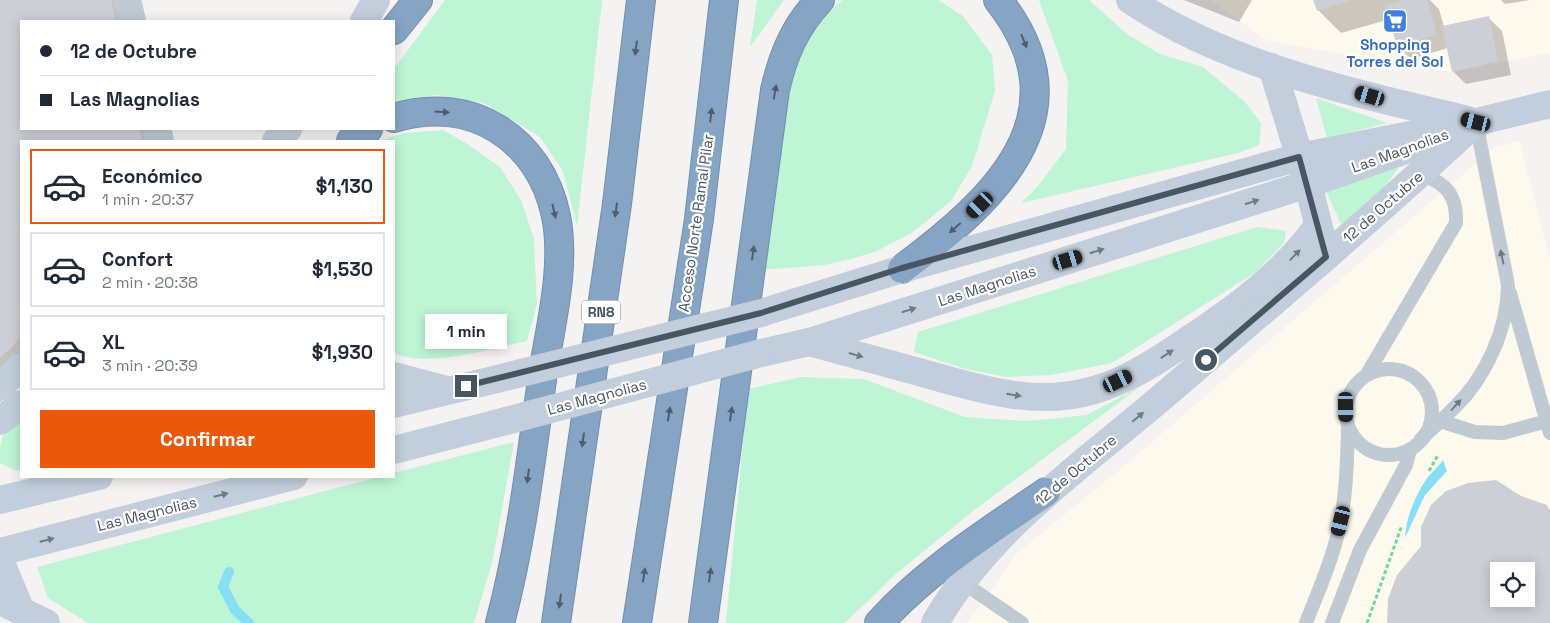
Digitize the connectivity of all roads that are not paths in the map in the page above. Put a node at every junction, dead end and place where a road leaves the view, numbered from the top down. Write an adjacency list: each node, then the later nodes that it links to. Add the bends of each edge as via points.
1 (127, 0): 9 (street)
2 (376, 0): 10 (main road)
3 (418, 0): 11 (highway)
4 (642, 0): 52 (highway, RN8, one-way to 52, via 617,204)
5 (724, 0): 53 (highway, Acceso Norte Ramal Pilar, one-way to 5, via 699,219)
6 (820, 0): 54 (highway, one-way to 6, via 775,90 790,42)
7 (998, 0): 25 (highway, one-way to 25, via 1018,27 1031,60 1035,94 1027,132 996,188 961,223)
8 (1130, 0): 12 (main road, via 1192,36)
9 (132, 20)
10 (365, 20)
11 (395, 29)
12 (1272, 67): 15 (main road); 20 (main road)
13 (1550, 104): 15 (main road)
14 (395, 118): 51 (highway, one-way to 51, via 415,113 467,114 505,134 530,157 546,184 556,217 556,284 518,546)
15 (1476, 122): 20 (main road, Las Magnolias); 21 (main road, 12 de Octubre); 22 (main road, Las Magnolias, via 1376,162); 26 (lane, one-way to 15)
16 (287, 130): 18 (main road)
17 (367, 130): 19 (highway)
18 (277, 140)
19 (352, 140)
20 (1299, 157): 22 (main road); 25 (main road, Las Magnolias)
21 (1421, 174): 24 (main road, 12 de Octubre); 29 (lane, via 1436,180 1451,192 1457,210 1456,223)
22 (1308, 184): 23 (main road); 27 (main road, Las Magnolias, one-way to 22)
23 (1318, 226): 24 (main road); 27 (main road, one-way to 23, via 998,392 1048,398 1085,392 1138,372 1228,314 1271,279 1301,249)
24 (1326, 257): 44 (main road, 12 de Octubre, one-way to 24, via 1100,450)
25 (902, 268): 32 (main road, Las Magnolias, bridge, via 761,313)
26 (1508, 286): 36 (lane, one-way to 26, via 1466,394 1492,352 1504,322); 37 (lane)
27 (809, 342): 41 (main road, Las Magnolias, bridge)
28 (20, 368): 31 (main road)
29 (1367, 374): 38 (lane, via 1359,380 1348,398); 39 (lane, via 1401,370 1421,382 1431,403 1432,415)
30 (395, 376): 32 (main road)
31 (0, 386)
32 (450, 390): 33 (main road, Las Magnolias)
33 (395, 404)
34 (20, 405): 35 (main road)
35 (0, 421)
36 (1440, 421): 37 (lane, via 1475,432 1503,433); 39 (lane)
37 (1548, 427)
38 (1348, 428): 40 (lane, via 1360,444 1377,453 1388,455); 58 (lane, via 1341,521)
39 (1421, 439): 40 (lane)
40 (1410, 449): 59 (lane, via 1406,465 1360,550)
41 (395, 450)
42 (91, 478): 45 (main road)
43 (286, 478): 46 (main road, Las Magnolias, one-way to 43)
44 (1046, 492): 48 (main road, 12 de Octubre, via 1003,534); 55 (highway, via 928,576)
45 (0, 500)
46 (0, 552)
47 (0, 560): 49 (main road)
48 (962, 582): 56 (main road, 12 de Octubre); 57 (lane)
49 (11, 607): 50 (main road)
50 (46, 623)
51 (500, 623)
52 (556, 623)
53 (636, 623)
54 (703, 623)
55 (879, 623)
56 (935, 623)
57 (1022, 623)
58 (1306, 623)
59 (1332, 623)

